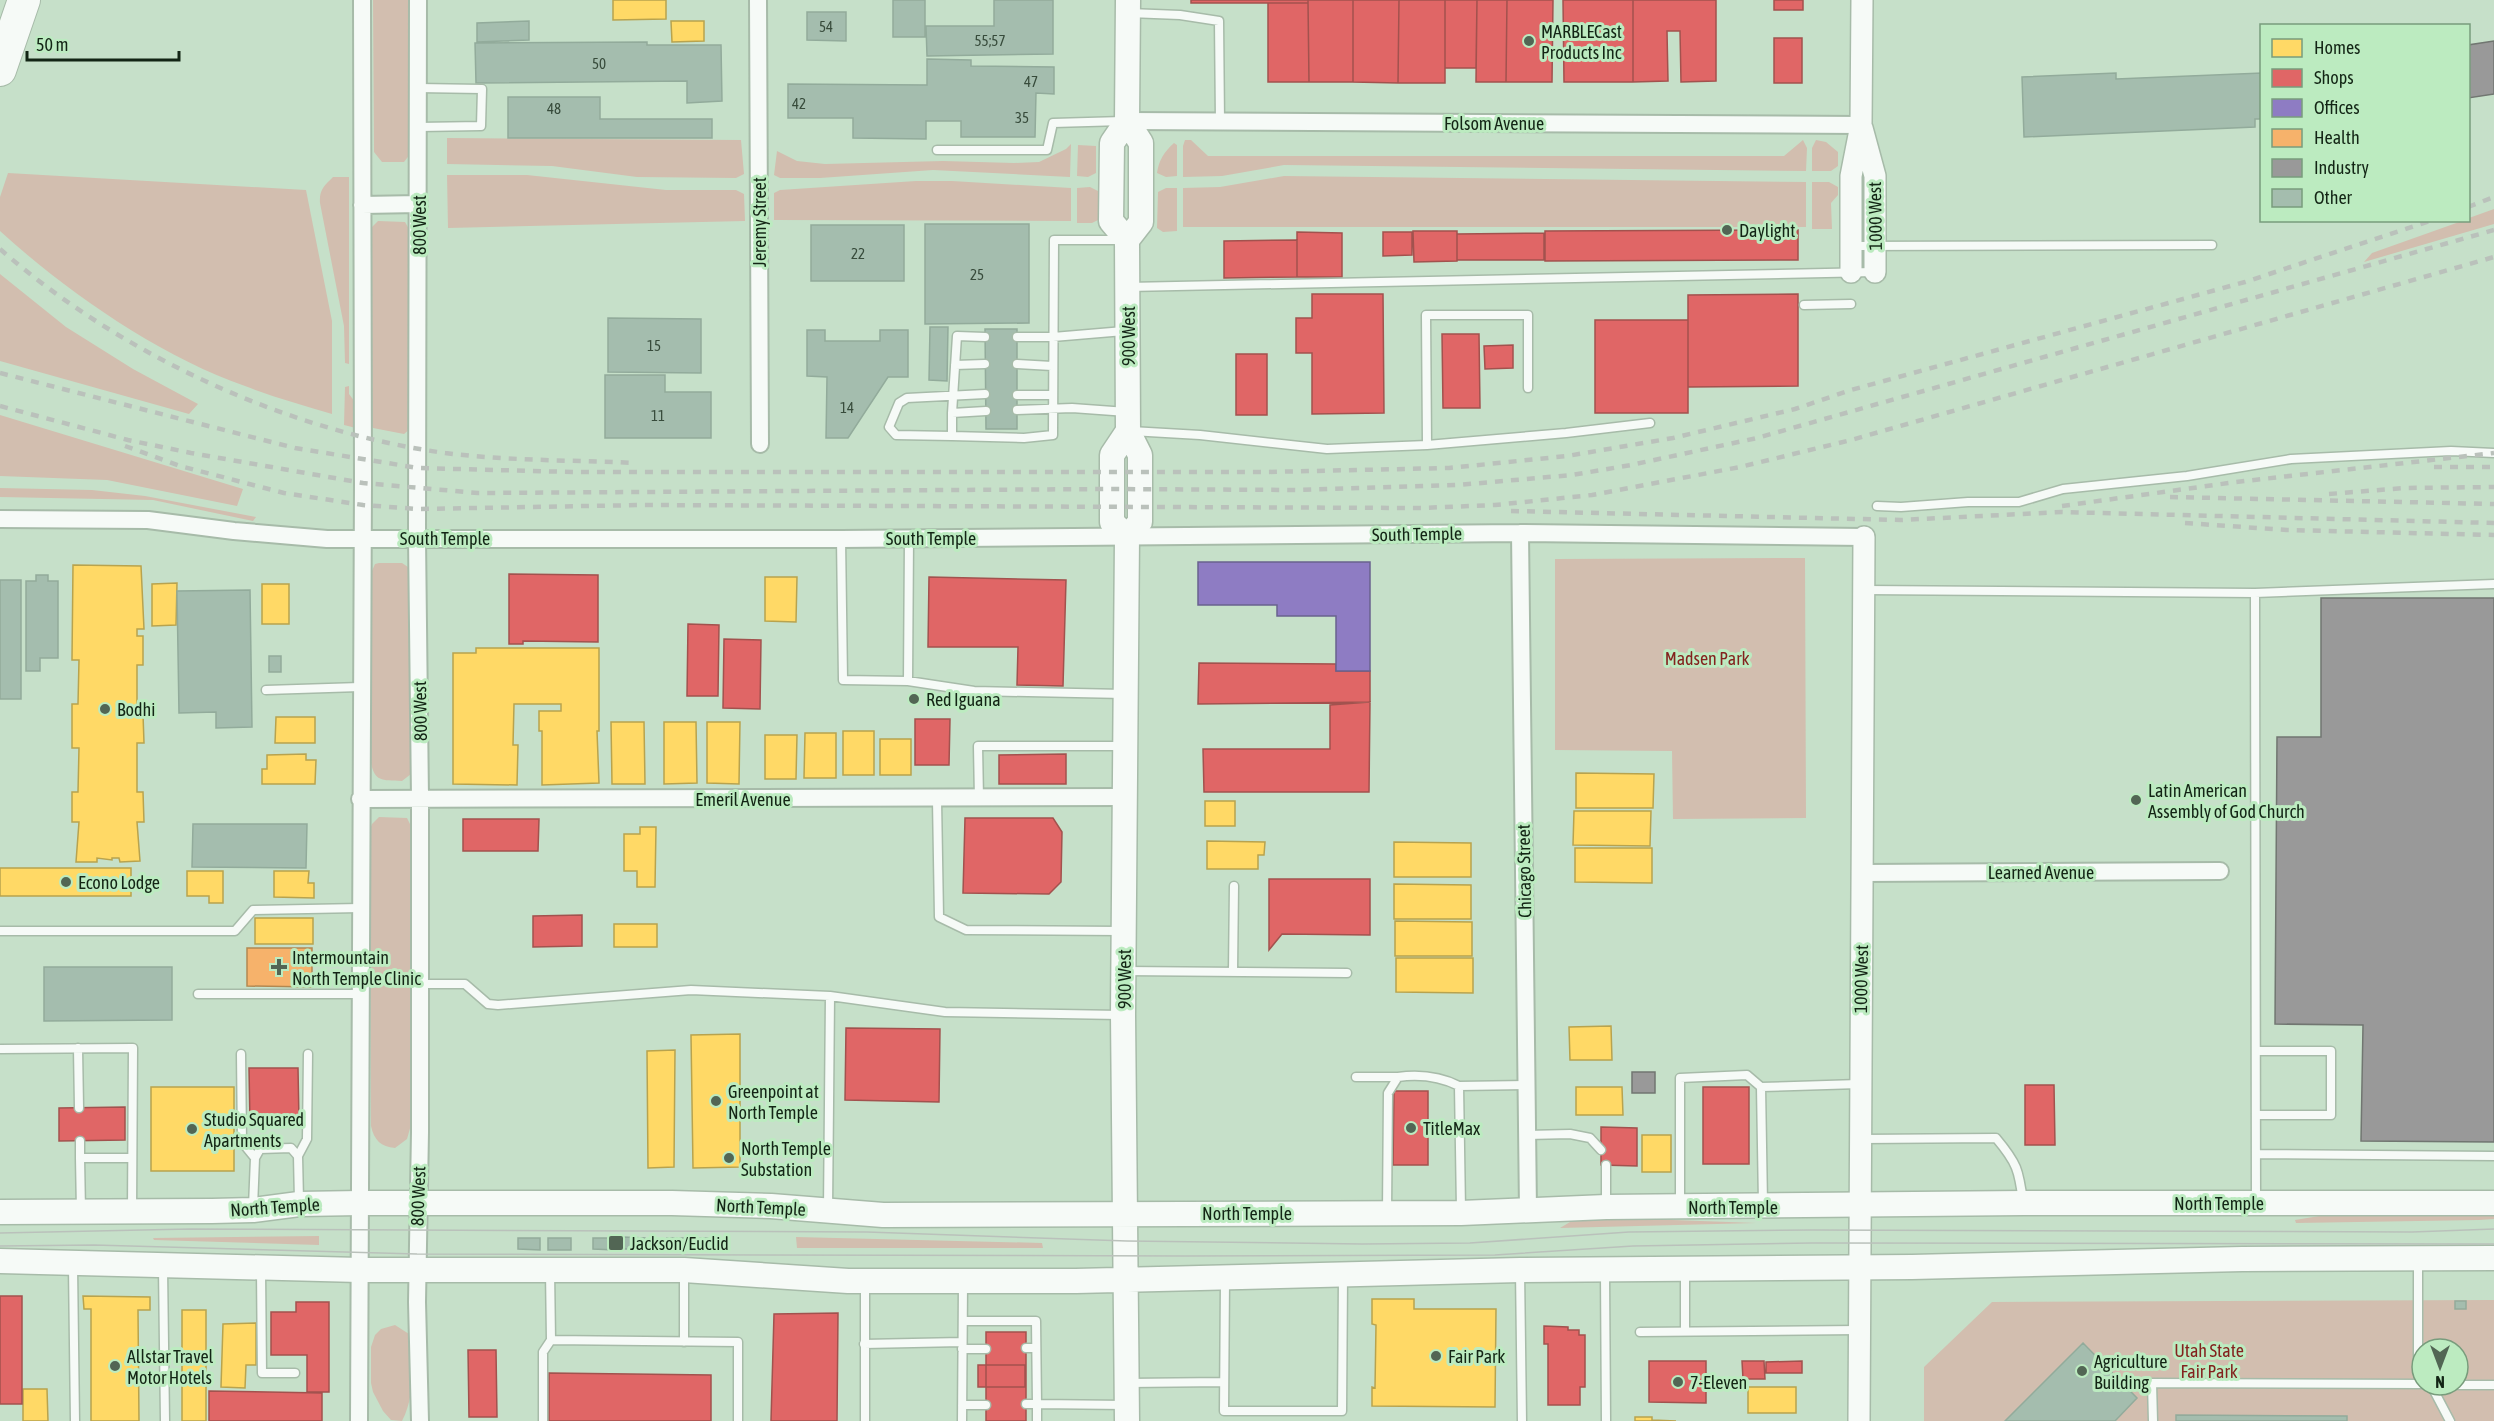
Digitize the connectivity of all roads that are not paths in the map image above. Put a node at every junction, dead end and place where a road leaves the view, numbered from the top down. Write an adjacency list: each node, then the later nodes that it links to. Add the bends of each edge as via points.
1 (24, 0): 7 (highway)
2 (362, 0): 15 (street)
3 (418, 0): 8 (street, 800 West)
4 (758, 0): 45 (street, Jeremy Street)
5 (1862, 0): 11 (street, 1000 West)
6 (1128, 6): 9 (main road); 10 (lane, via 1219,21)
7 (0, 70)
8 (418, 88): 12 (street, 800 West); 12 (lane, via 482,89 481,126)
9 (1127, 121): 10 (street, Folsom Avenue); 13 (lane, via 1053,123 1047,150); 16 (main road, via 1112,143 1111,221)
10 (1220, 122): 11 (street, Folsom Avenue)
11 (1862, 125): 18 (street, 1000 West, via 1851,176); 19 (street, 1000 West, via 1875,176)
12 (419, 127): 14 (street, 800 West)
13 (937, 150)
14 (419, 204): 15 (street); 54 (street, 800 West)
15 (362, 205): 53 (street)
16 (1127, 240): 22 (main road, 900 West); 28 (lane, via 1054,240)
17 (2212, 245): 19 (lane)
18 (1851, 246): 19 (lane); 20 (street, 1000 West)
19 (1875, 246): 21 (street, 1000 West)
20 (1851, 272): 21 (lane); 22 (lane)
21 (1875, 272)
22 (1128, 287): 25 (main road, 900 West)
23 (1851, 304): 24 (lane)
24 (1804, 305)
25 (1128, 330): 28 (lane); 42 (main road, 900 West)
26 (985, 337): 31 (lane, via 957,336)
27 (1017, 337): 28 (lane)
28 (1053, 337): 32 (lane)
29 (986, 364): 31 (lane)
30 (1017, 364): 32 (lane)
31 (955, 365): 34 (lane)
32 (1052, 366): 37 (lane)
33 (1528, 388): 46 (lane, via 1528,315 1426,315)
34 (953, 394): 35 (lane); 41 (lane); 44 (lane, via 907,398 899,403 889,427 897,435)
35 (986, 394)
36 (1017, 395): 37 (lane)
37 (1052, 395): 38 (lane)
38 (1052, 408): 39 (lane); 42 (lane); 44 (lane, via 1053,435)
39 (1017, 410)
40 (986, 411): 41 (lane)
41 (952, 413): 44 (lane)
42 (1128, 422): 46 (lane, via 1200,435 1327,448); 51 (main road, via 1112,455 1112,522)
43 (1650, 423): 46 (lane)
44 (952, 436)
45 (760, 444)
46 (1426, 444)
47 (2494, 453): 48 (lane, via 2451,451 2291,459 2187,476 2063,489 2019,502)
48 (1877, 506)
49 (0, 519): 53 (street, South Temple, via 148,520 285,537)
50 (1520, 533): 51 (street, South Temple); 52 (street, South Temple); 92 (street, Chicago Street)
51 (1127, 537): 55 (street, South Temple); 63 (main road, 900 West)
52 (1864, 537): 58 (street, 1000 West)
53 (363, 538): 54 (street, South Temple); 61 (street)
54 (417, 538): 56 (street, South Temple); 67 (street, 800 West)
55 (909, 538): 56 (street, South Temple); 60 (lane)
56 (842, 539): 60 (lane, via 843,680)
57 (2494, 584): 59 (lane)
58 (1863, 590): 59 (lane); 71 (street, 1000 West)
59 (2255, 593): 86 (lane)
60 (908, 681): 63 (lane, via 974,691)
61 (360, 687): 62 (lane); 66 (street)
62 (266, 690)
63 (1126, 694): 64 (main road, 900 West)
64 (1126, 746): 65 (main road, 900 West); 69 (lane, via 978,746)
65 (1126, 798): 69 (street, Emeril Avenue); 75 (main road, 900 West)
66 (360, 799): 67 (street, Emeril Avenue); 73 (street)
67 (420, 799): 68 (street, Emeril Avenue); 79 (street, 800 West)
68 (937, 800): 69 (street, Emeril Avenue); 75 (lane, via 939,917 966,930)
69 (979, 800)
70 (2220, 871): 71 (street, Learned Avenue)
71 (1863, 873): 91 (street, 1000 West)
72 (1234, 886): 77 (lane)
73 (360, 908): 74 (lane, via 253,910 235,931); 81 (street)
74 (0, 931)
75 (1124, 931): 76 (main road, 900 West)
76 (1124, 971): 77 (lane); 83 (main road, 900 West)
77 (1233, 971): 78 (lane)
78 (1347, 973)
79 (420, 984): 82 (lane, via 465,984 488,1004 498,1005 691,990); 110 (street, 800 West)
80 (198, 994): 81 (lane)
81 (360, 994): 109 (street)
82 (830, 996): 83 (lane, via 945,1012); 119 (lane)
83 (1124, 1015): 124 (main road, 900 West)
84 (78, 1048): 85 (lane); 95 (lane); 105 (lane, via 133,1048)
85 (0, 1049)
86 (2257, 1051): 96 (lane); 96 (lane, via 2331,1051 2331,1115)
87 (241, 1054): 106 (lane, via 242,1142)
88 (308, 1054): 102 (lane, via 307,1139)
89 (1356, 1077): 90 (lane)
90 (1398, 1077): 93 (lane, via 1428,1076); 126 (lane, via 1389,1093)
91 (1860, 1084): 94 (lane); 98 (street, 1000 West)
92 (1527, 1085): 93 (lane); 97 (street, Chicago Street)
93 (1459, 1086): 125 (lane)
94 (1761, 1087): 116 (lane, via 1747,1075 1680,1078); 117 (lane)
95 (79, 1108)
96 (2257, 1115): 101 (lane)
97 (1527, 1135): 100 (lane, via 1570,1134 1590,1138); 120 (street, Chicago Street)
98 (1860, 1139): 111 (lane, via 1996,1138 2020,1173); 114 (street, 1000 West)
99 (80, 1141): 104 (lane)
100 (1600, 1150)
101 (2257, 1154): 103 (lane); 108 (lane)
102 (298, 1156): 106 (lane, via 291,1148 260,1149); 113 (lane)
103 (2494, 1156)
104 (80, 1158): 105 (lane); 123 (lane)
105 (132, 1158): 121 (lane)
106 (255, 1158): 118 (lane)
107 (1606, 1165): 115 (lane)
108 (2256, 1202): 111 (main road, North Temple); 112 (main road, North Temple)
109 (360, 1203): 110 (main road, North Temple); 113 (main road, North Temple); 137 (street)
110 (418, 1203): 119 (main road, North Temple, via 672,1203); 135 (street, 800 West)
111 (2023, 1203): 114 (main road, North Temple)
112 (2494, 1203)
113 (299, 1204): 118 (main road, North Temple)
114 (1859, 1205): 117 (main road, North Temple); 134 (street, 1000 West)
115 (1606, 1207): 116 (main road, North Temple); 120 (main road, North Temple)
116 (1680, 1207): 117 (main road, North Temple)
117 (1763, 1207)
118 (253, 1210): 121 (main road, North Temple)
119 (828, 1210): 124 (main road, North Temple, via 883,1215)
120 (1528, 1210): 125 (main road, North Temple)
121 (132, 1211): 123 (main road, North Temple)
122 (0, 1212): 123 (main road, North Temple)
123 (81, 1212)
124 (1127, 1213): 126 (main road, North Temple); 143 (main road, 900 West)
125 (1461, 1213): 126 (main road, North Temple)
126 (1387, 1214)
127 (2494, 1258): 128 (main road)
128 (2418, 1259): 134 (main road); 150 (lane)
129 (0, 1261): 130 (main road)
130 (73, 1262): 131 (main road); 169 (lane)
131 (163, 1264): 132 (main road); 170 (lane)
132 (261, 1267): 137 (main road); 158 (lane, via 262,1373)
133 (1685, 1268): 134 (main road); 136 (main road); 148 (lane)
134 (1859, 1268): 147 (street, 1000 West)
135 (417, 1269): 137 (main road); 138 (main road); 172 (street, 800 West)
136 (1605, 1269): 140 (main road); 179 (lane)
137 (359, 1270): 171 (street)
138 (550, 1270): 139 (main road); 151 (lane)
139 (684, 1270): 144 (main road); 152 (lane)
140 (1520, 1270): 141 (main road); 178 (lane)
141 (1343, 1274): 142 (main road); 159 (lane, via 1342,1412 1224,1412)
142 (1226, 1277): 143 (main road); 159 (lane)
143 (1127, 1280): 145 (main road); 164 (main road, 900 West)
144 (865, 1281): 145 (main road); 153 (lane)
145 (963, 1281): 146 (lane)
146 (963, 1321): 154 (lane); 156 (lane, via 1036,1321)
147 (1859, 1330): 148 (lane); 180 (street, 1000 West)
148 (1685, 1331): 149 (lane)
149 (1640, 1332)
150 (2418, 1337)
151 (551, 1341): 152 (lane); 173 (lane, via 543,1352)
152 (684, 1341): 174 (lane, via 738,1342)
153 (864, 1344): 154 (lane); 175 (lane)
154 (962, 1346): 157 (lane); 167 (lane)
155 (1026, 1348): 156 (lane)
156 (1036, 1348): 166 (lane)
157 (986, 1349)
158 (295, 1373)
159 (1224, 1382): 164 (lane)
160 (2410, 1384): 181 (lane, via 2152,1383)
161 (2470, 1385): 162 (lane)
162 (2494, 1385)
163 (2437, 1397): 182 (lane)
164 (1127, 1403): 166 (lane)
165 (1026, 1404): 166 (lane)
166 (1037, 1404): 177 (lane)
167 (962, 1405): 168 (lane); 176 (lane)
168 (986, 1405)
169 (75, 1421)
170 (165, 1421)
171 (359, 1421)
172 (420, 1421)
173 (543, 1421)
174 (738, 1421)
175 (865, 1421)
176 (962, 1421)
177 (1037, 1421)
178 (1522, 1421)
179 (1606, 1421)
180 (1859, 1421)
181 (2153, 1421)
182 (2450, 1421)

